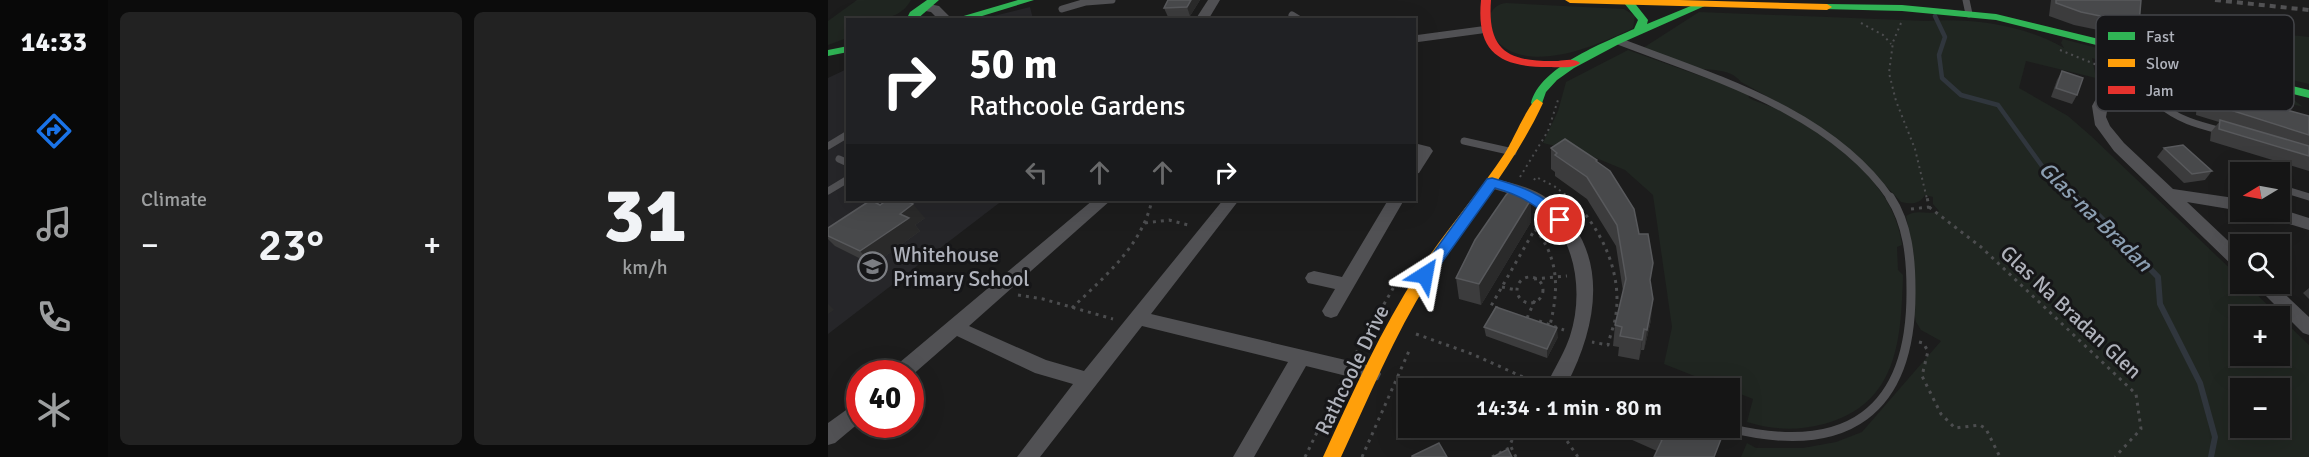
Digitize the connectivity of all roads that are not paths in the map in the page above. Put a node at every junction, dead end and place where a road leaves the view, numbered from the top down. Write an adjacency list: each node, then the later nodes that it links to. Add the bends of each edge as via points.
1 (1029, 0): 17 (street)
2 (1112, 0): 12 (lane)
3 (1215, 0): 18 (street)
4 (1486, 0): 20 (street)
5 (1570, 0): 7 (street)
6 (1966, 0): 13 (lane)
7 (1629, 2): 9 (street); 21 (street, via 1643,20)
8 (1762, 3): 9 (street); 11 (street)
9 (1702, 5): 21 (street)
10 (921, 8): 15 (street); 16 (street, via 935,9)
11 (1902, 8): 13 (street)
12 (1062, 9)
13 (1969, 14): 24 (street)
14 (1292, 15): 19 (lane)
15 (901, 18)
16 (944, 18)
17 (962, 18)
18 (1202, 18)
19 (1297, 18)
20 (1481, 30): 22 (lane); 28 (street, via 1491,45)
21 (1639, 31): 23 (street)
22 (1416, 39)
23 (1618, 41): 29 (street); 70 (lane, via 1745,89 1800,119 1847,154 1885,189 1900,210 1910,279 1909,340 1890,392 1861,424 1825,435 1773,439)
24 (2096, 41)
25 (846, 45): 27 (street)
26 (846, 49): 27 (street)
27 (830, 52)
28 (1524, 62): 29 (street); 30 (street)
29 (1575, 63): 30 (street)
30 (1542, 89): 40 (street, Rathcoole Drive)
31 (2294, 90): 32 (street)
32 (2309, 94)
33 (2099, 111): 48 (street, via 2106,132)
34 (2167, 111): 36 (lane, via 2181,120)
35 (846, 135): 38 (lane)
36 (2235, 135)
37 (1464, 141): 40 (lane)
38 (828, 146)
39 (1416, 148): 43 (street, via 1425,150)
40 (1513, 152): 45 (street, Rathcoole Drive)
41 (839, 159): 42 (lane)
42 (846, 162)
43 (1416, 166)
44 (846, 180): 46 (lane)
45 (1492, 183): 66 (street, Rathcoole Drive, via 1425,275); 67 (street, via 1547,207 1574,241 1586,274 1587,306 1580,334 1568,365)
46 (828, 191)
47 (2290, 191): 49 (lane)
48 (2169, 194): 53 (street); 56 (street)
49 (2309, 197)
50 (1101, 201): 62 (street)
51 (1230, 201): 61 (street)
52 (1395, 201): 58 (street)
53 (2230, 203)
54 (2290, 218): 55 (street)
55 (2309, 224)
56 (2230, 252)
57 (1314, 278): 58 (street)
58 (1346, 285): 60 (street)
59 (2273, 294): 63 (street)
60 (1331, 311)
61 (1135, 322): 64 (street); 68 (street)
62 (954, 327): 65 (street); 68 (street, via 1042,367)
63 (2309, 328)
64 (1301, 358): 66 (street); 73 (street)
65 (916, 360)
66 (1371, 374): 74 (street, Rathcoole Drive)
67 (1556, 378)
68 (1088, 380): 72 (street)
69 (846, 421): 71 (street)
70 (1740, 431)
71 (828, 436)
72 (1027, 457)
73 (1243, 457)
74 (1332, 457)

